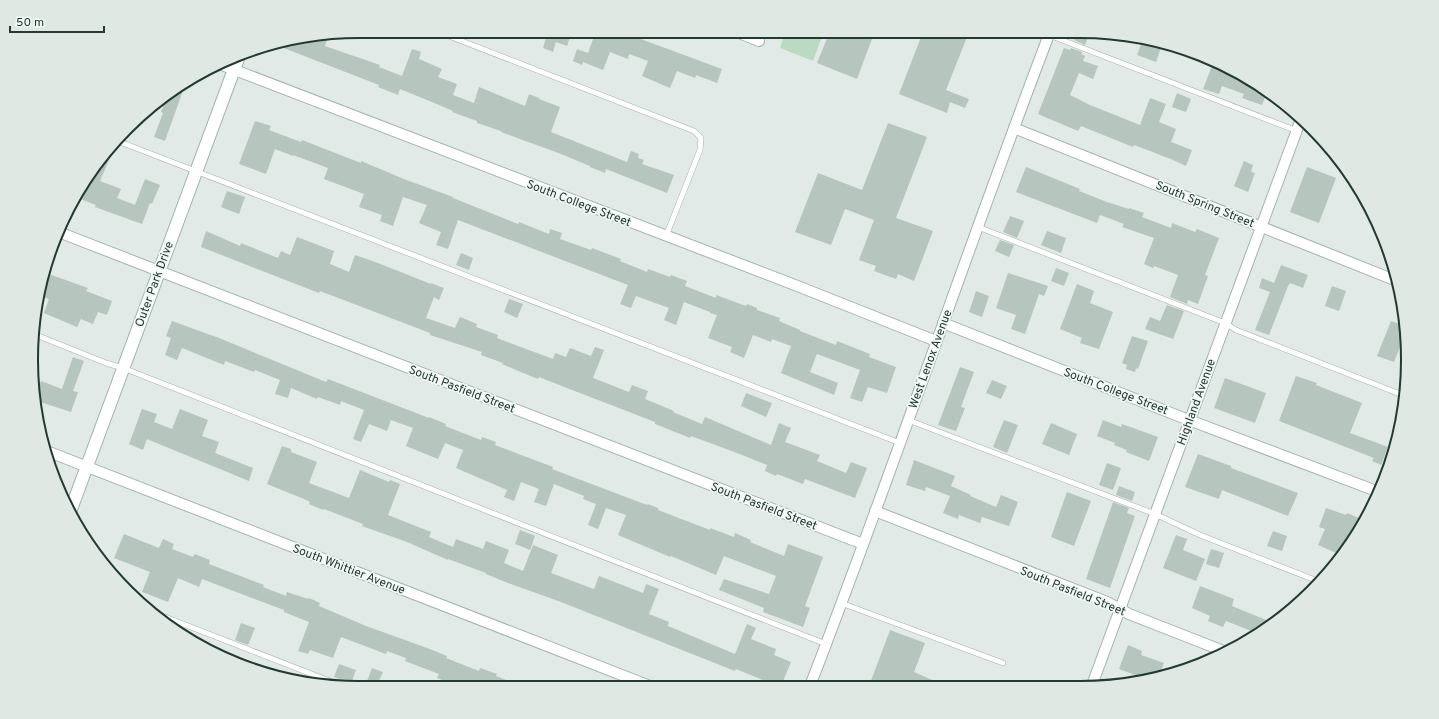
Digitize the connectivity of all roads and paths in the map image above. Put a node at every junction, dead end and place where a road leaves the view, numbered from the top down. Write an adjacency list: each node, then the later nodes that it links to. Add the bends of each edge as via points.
1 (454, 38): 17 (lane, via 694,131 701,138 700,150)
2 (752, 38): 5 (street)
3 (1047, 38): 10 (street, West Lenox Avenue)
4 (1062, 38): 11 (lane)
5 (759, 41)
6 (237, 62): 8 (street, Outer Park Drive)
7 (226, 67): 8 (street, South College Street)
8 (234, 70): 13 (street, Outer Park Drive); 17 (street, South College Street)
9 (1299, 125): 11 (street, Highland Avenue)
10 (1014, 128): 14 (street, West Lenox Avenue); 15 (street, South Spring Street)
11 (1297, 130): 15 (street, Highland Avenue)
12 (122, 143): 13 (lane)
13 (196, 172): 18 (street, Outer Park Drive); 28 (lane)
14 (978, 227): 20 (street, West Lenox Avenue); 21 (lane)
15 (1261, 227): 19 (street, South Spring Street); 21 (street, Highland Avenue)
16 (63, 235): 18 (street, South Pasfield Street)
17 (665, 237): 23 (street, South College Street)
18 (159, 272): 24 (street, Outer Park Drive); 35 (street, South Pasfield Street)
19 (1391, 278)
20 (943, 323): 23 (street, West Lenox Avenue); 27 (street, South College Street)
21 (1225, 323): 25 (lane, via 1236,330); 27 (street, Highland Avenue)
22 (39, 337): 24 (lane)
23 (936, 341): 26 (street, West Lenox Avenue)
24 (123, 368): 30 (street, Outer Park Drive); 40 (lane)
25 (1399, 394)
26 (908, 420): 28 (street, West Lenox Avenue); 34 (lane)
27 (1190, 420): 31 (street, South College Street); 34 (street, Highland Avenue)
28 (900, 443): 33 (street, West Lenox Avenue)
29 (52, 453): 30 (street, South Whittier Avenue)
30 (87, 466): 32 (street, Outer Park Drive); 45 (street, South Whittier Avenue)
31 (1374, 490)
32 (73, 505)
33 (875, 511): 35 (street, West Lenox Avenue); 38 (street, South Pasfield Street)
34 (1155, 514): 36 (lane, via 1200,535); 38 (street, Highland Avenue)
35 (863, 544): 37 (street, West Lenox Avenue)
36 (1314, 579)
37 (841, 603): 40 (street, West Lenox Avenue); 42 (lane)
38 (1120, 609): 41 (street, South Pasfield Street); 44 (street, Highland Avenue)
39 (169, 618): 43 (lane)
40 (826, 644): 46 (street, West Lenox Avenue)
41 (1219, 649)
42 (1003, 663)
43 (323, 679)
44 (1094, 680)
45 (637, 681)
46 (812, 681)

